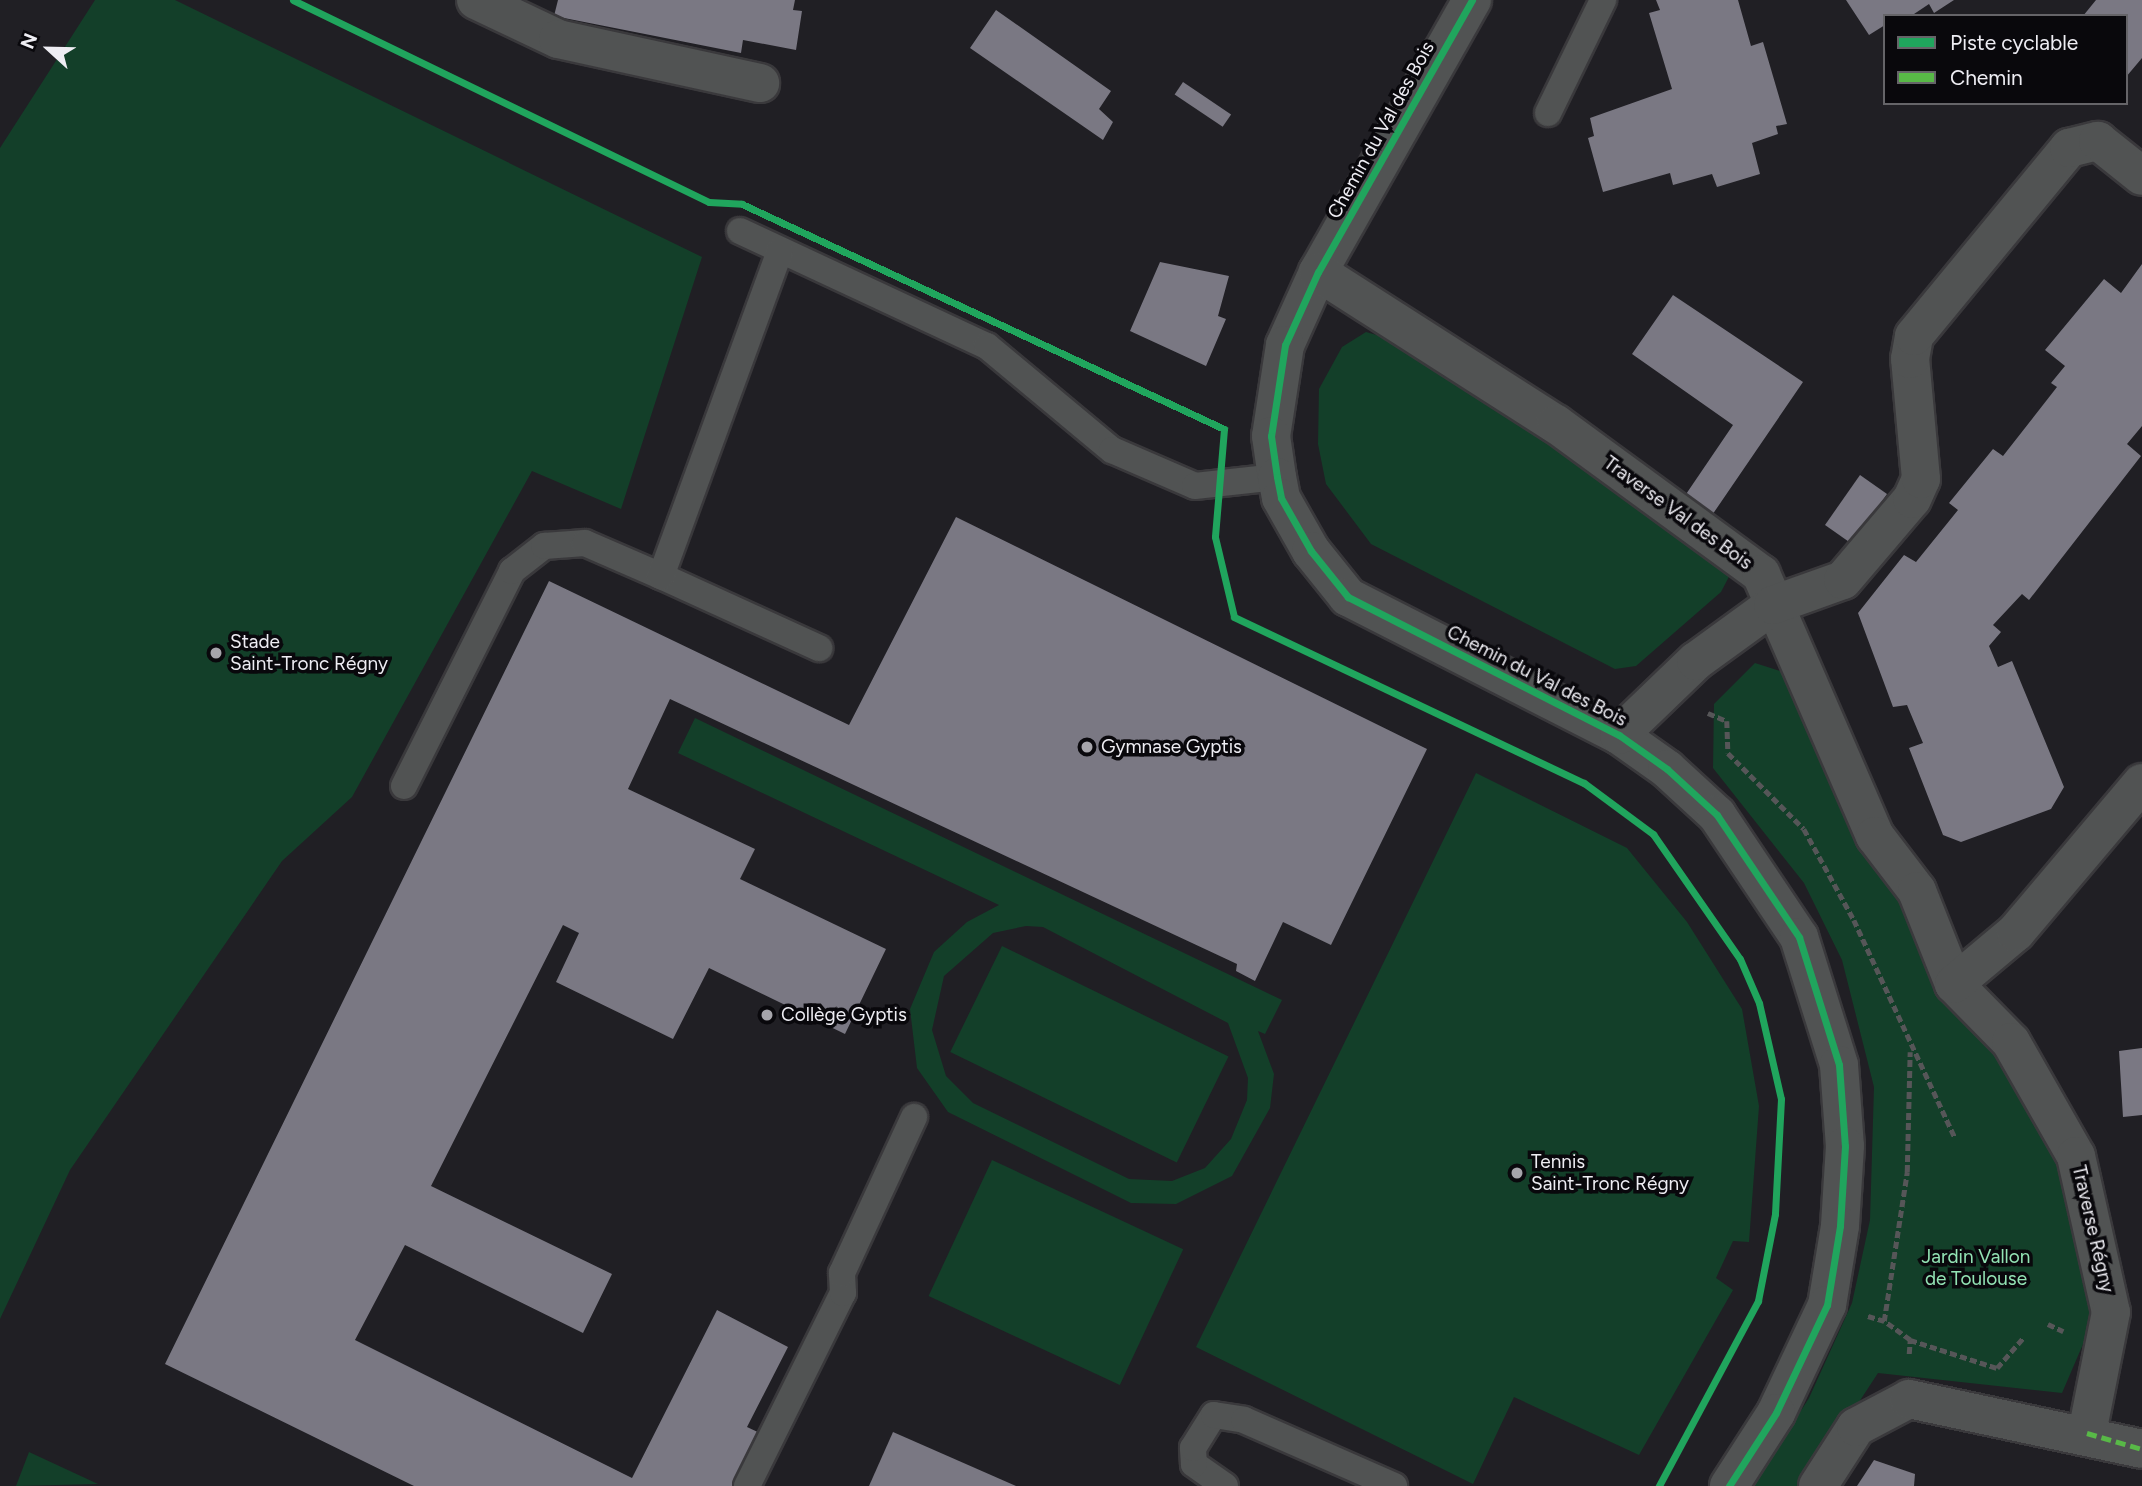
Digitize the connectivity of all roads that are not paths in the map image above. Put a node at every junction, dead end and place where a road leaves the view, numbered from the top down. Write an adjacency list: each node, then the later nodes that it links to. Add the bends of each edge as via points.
1 (477, 0): 4 (street, via 558,39)
2 (1472, 0): 9 (street, Chemin du Val des Bois)
3 (1603, 0): 5 (lane)
4 (760, 83)
5 (1548, 113)
6 (2142, 177): 12 (street, via 2098,141 2070,148 1914,336 1910,359 1921,479 1912,499 1843,580)
7 (740, 231): 8 (lane)
8 (780, 251): 10 (lane, via 987,346 1112,450 1195,486); 11 (lane)
9 (1318, 272): 10 (street, Chemin du Val des Bois, via 1284,345 1271,436); 12 (street, Traverse Val des Bois, via 1556,424 1761,574)
10 (1277, 477): 14 (street, Chemin du Val des Bois, via 1281,498 1311,551 1348,597)
11 (661, 576): 13 (lane); 16 (lane, via 585,543 544,546 512,571)
12 (1773, 604): 14 (street, via 1696,661); 17 (street, Traverse Val des Bois, via 1875,836 1917,891)
13 (819, 648)
14 (1619, 735): 24 (street, Chemin du Val des Bois, via 1717,815 1773,892 1818,985 1839,1065 1845,1146 1827,1305 1776,1413)
15 (2142, 783): 17 (street, via 2016,932)
16 (404, 786)
17 (1954, 984): 19 (street, Traverse Régny, via 2011,1042 2076,1156 2111,1312)
18 (914, 1117): 21 (lane, via 842,1273 843,1293)
19 (2087, 1433): 20 (street); 25 (street, via 1909,1399 1856,1427)
20 (2142, 1449)
21 (747, 1486)
22 (1225, 1486): 23 (lane, via 1194,1464 1194,1448 1214,1415 1244,1420)
23 (1394, 1486)
24 (1729, 1486)
25 (1818, 1486)

